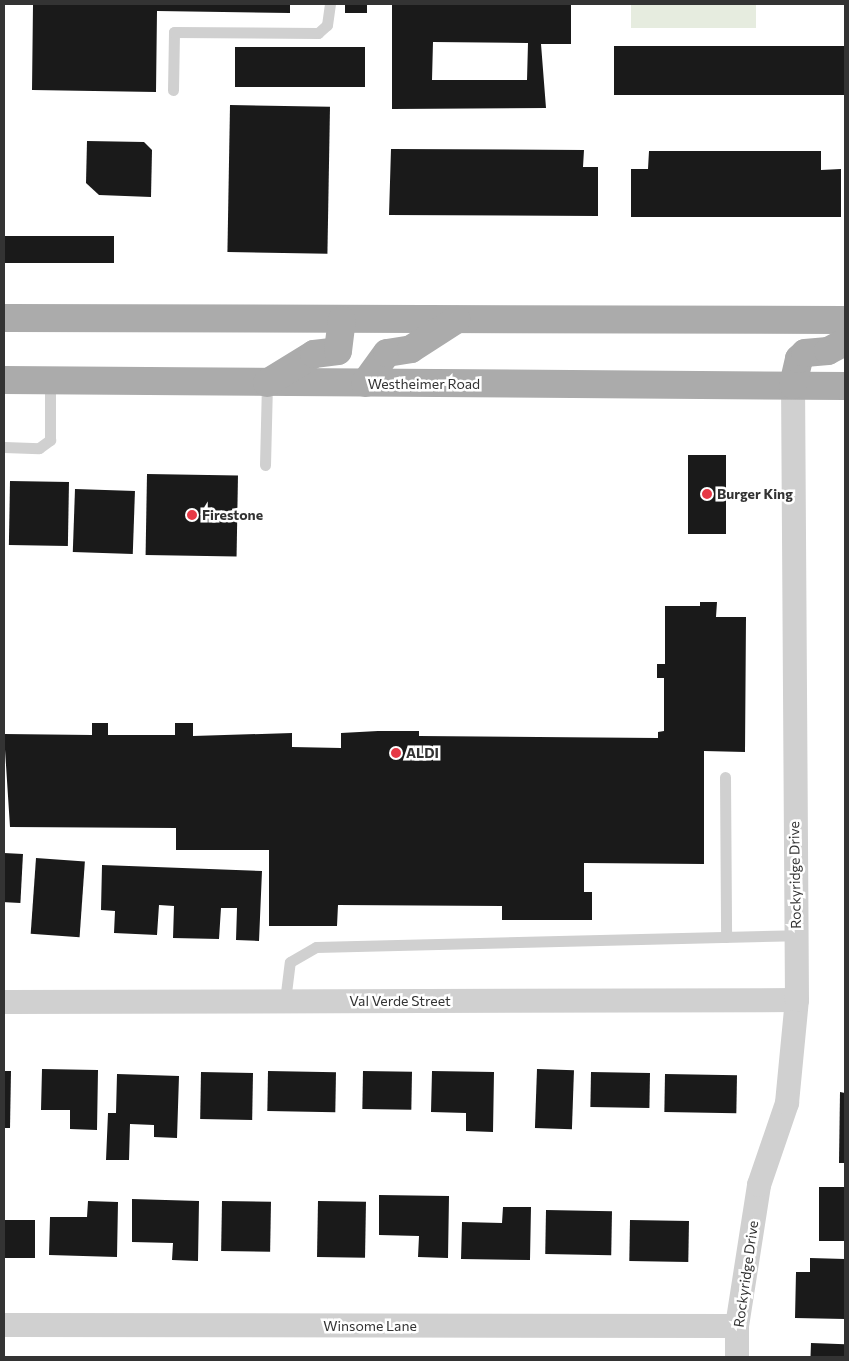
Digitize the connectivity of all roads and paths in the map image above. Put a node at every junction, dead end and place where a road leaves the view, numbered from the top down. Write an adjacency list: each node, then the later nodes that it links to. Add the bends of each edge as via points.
1 (330, 4): 2 (lane, via 327,26 318,33 174,32)
2 (173, 90)
3 (4, 318): 4 (main road)
4 (342, 320): 5 (main road); 10 (main road, via 338,350 314,354)
5 (456, 320): 6 (main road); 11 (main road, via 411,349 387,353)
6 (845, 320)
7 (845, 342): 12 (main road, via 805,353 799,359)
8 (4, 380): 9 (main road, Westheimer Road)
9 (50, 380): 10 (main road, Westheimer Road); 14 (lane, via 50,440 39,448)
10 (267, 383): 11 (main road, Westheimer Road); 15 (lane)
11 (365, 383): 12 (main road, Westheimer Road)
12 (794, 385): 13 (main road, Westheimer Road); 17 (street, Rockyridge Drive)
13 (845, 386)
14 (4, 447)
15 (265, 465)
16 (725, 777): 18 (lane)
17 (796, 935): 18 (lane); 19 (street, Rockyridge Drive)
18 (726, 937): 20 (lane, via 316,948 290,962)
19 (797, 1000): 20 (street, Val Verde Street); 23 (street, Rockyridge Drive, via 787,1103 759,1185)
20 (285, 1001): 21 (street, Val Verde Street)
21 (4, 1002)
22 (4, 1325): 23 (street, Winsome Lane)
23 (737, 1326): 24 (street, Rockyridge Drive)
24 (737, 1357)

